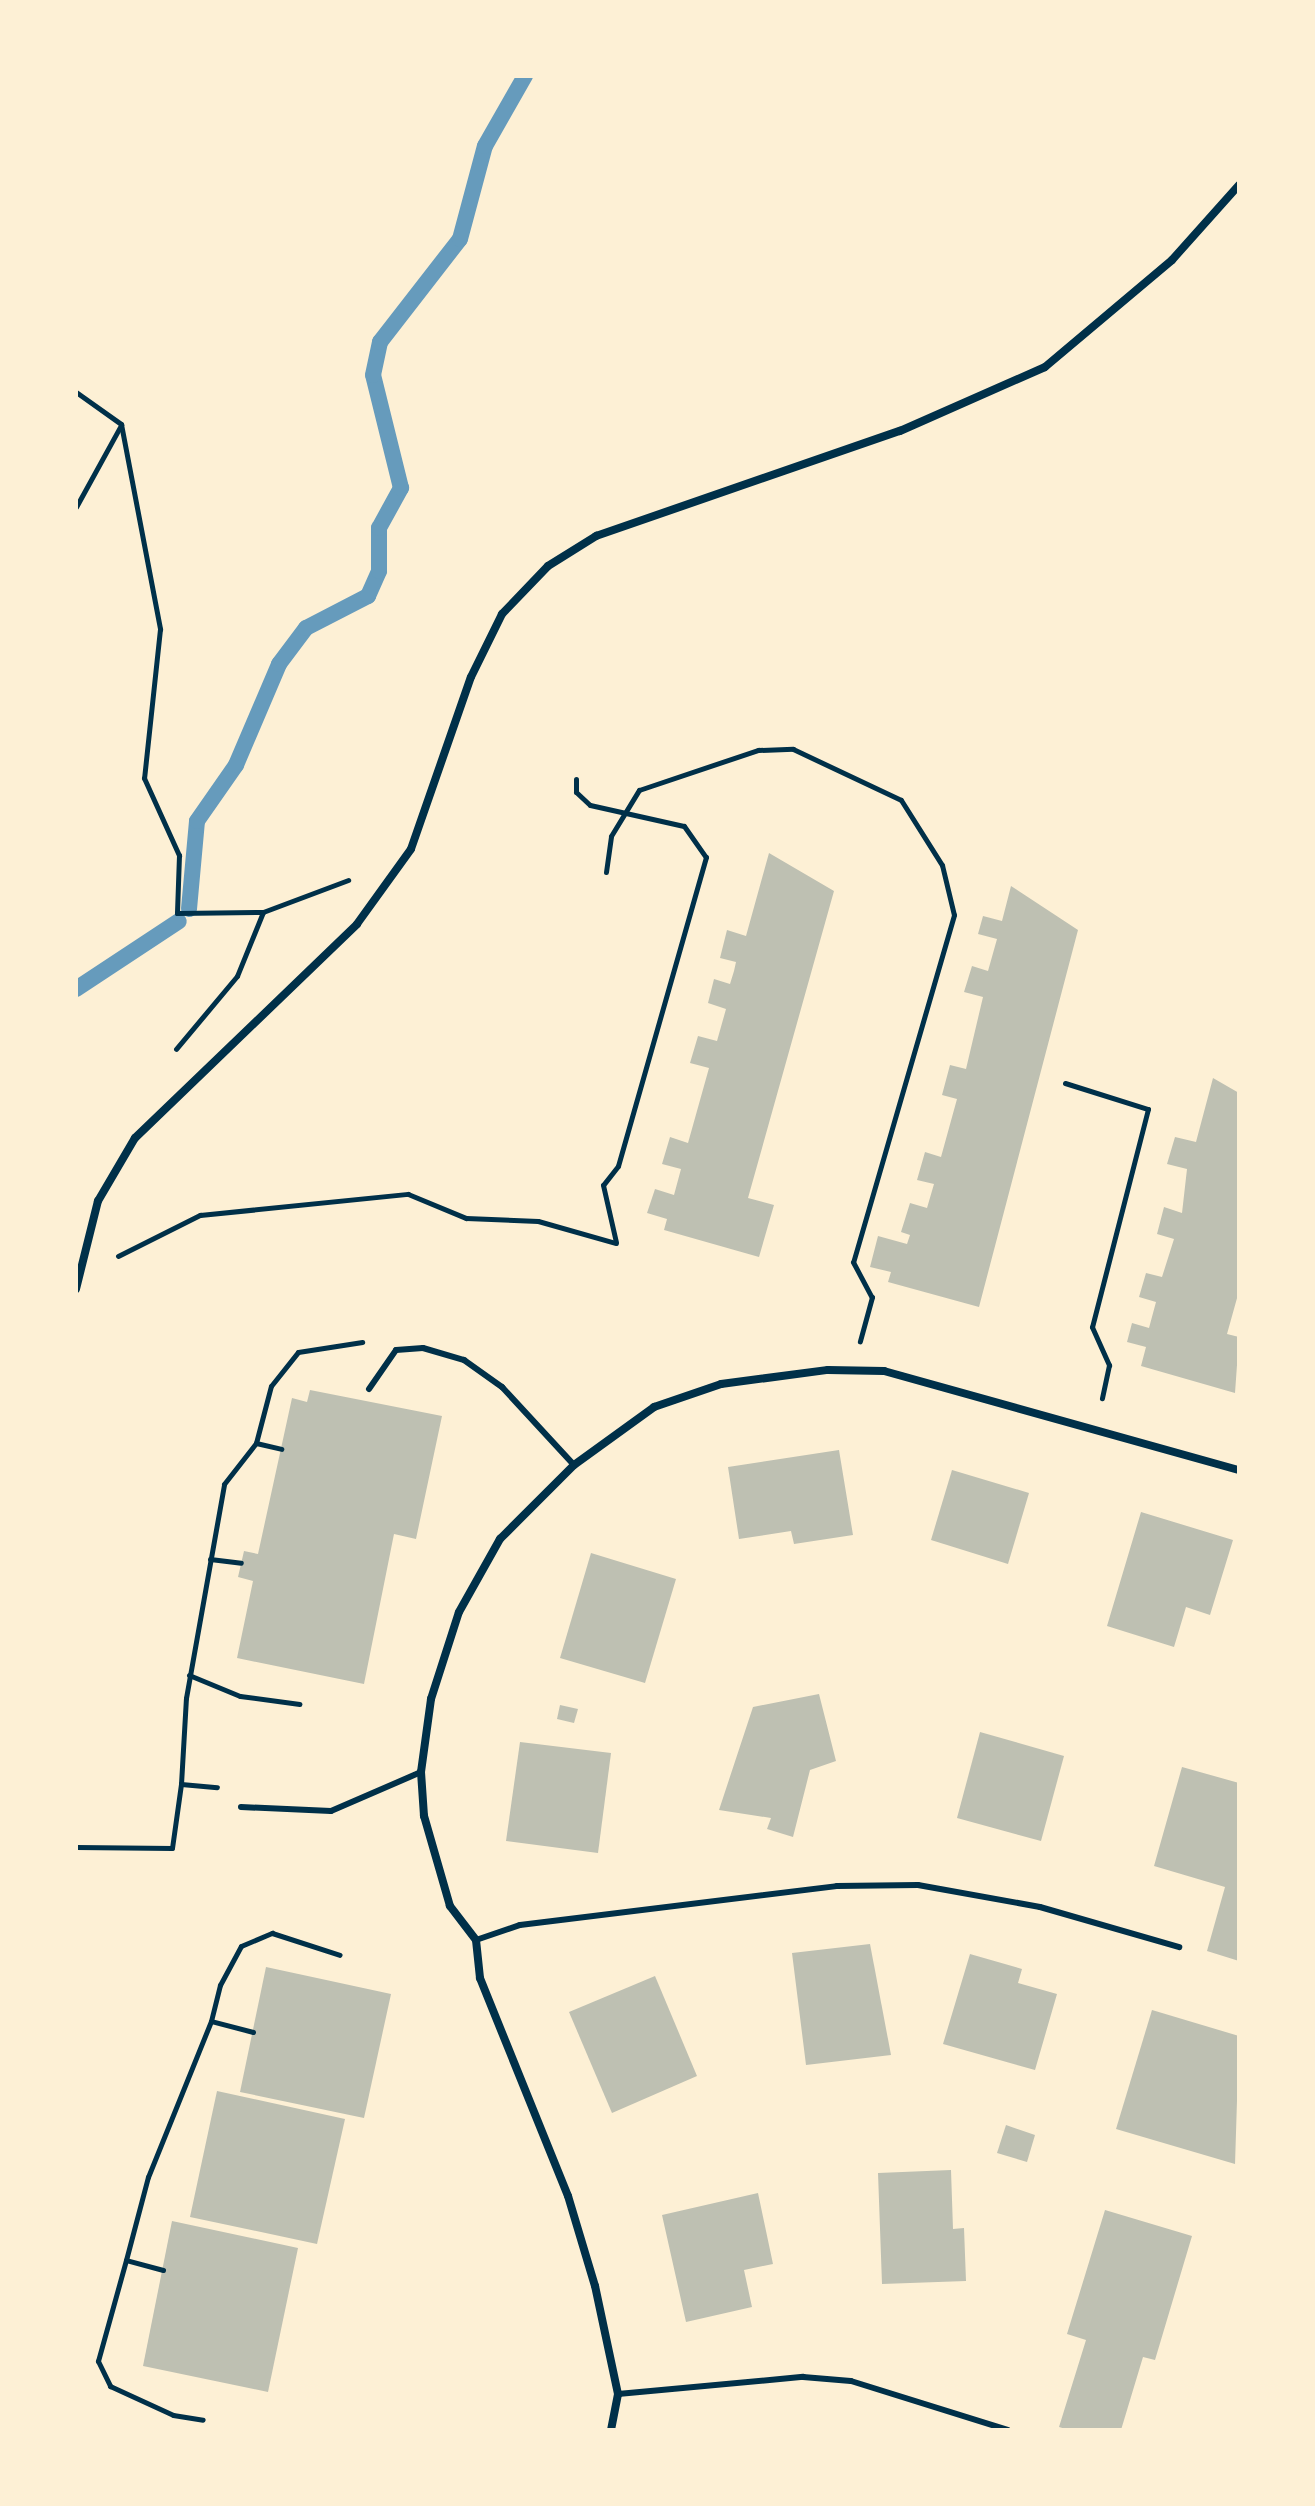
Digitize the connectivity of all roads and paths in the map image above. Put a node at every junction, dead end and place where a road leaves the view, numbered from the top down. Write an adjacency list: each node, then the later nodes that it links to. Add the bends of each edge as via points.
1 (1239, 185): 12 (street, via 1172,260 1045,367 900,431 596,536 548,566 502,614 471,677 411,849 357,924 135,1138 98,1201)
2 (76, 392): 3 (path)
3 (121, 424): 4 (path); 9 (path, via 160,629 144,778 179,855 177,913)
4 (76, 507)
5 (576, 779): 6 (path, via 576,792 590,805)
6 (625, 811): 7 (path); 12 (path, via 684,826 706,857 618,1166 603,1185 616,1243 538,1221 466,1218 408,1194 200,1215); 14 (path, via 639,790 664,777 758,750 793,749 901,800 942,865 954,915 853,1262 872,1297)
7 (606, 872)
8 (356, 876): 9 (path)
9 (263, 912): 10 (path, via 237,976)
10 (164, 1061)
11 (1065, 1083): 17 (path, via 1148,1109 1150,1123 1092,1327 1109,1365)
12 (80, 1275): 13 (street)
13 (76, 1289)
14 (860, 1342)
15 (396, 1350): 16 (lane); 18 (path, via 328,1343 298,1352 271,1386); 20 (lane, via 423,1348 464,1360 502,1387)
16 (369, 1389)
17 (1101, 1399)
18 (256, 1443): 19 (path); 22 (path, via 224,1484)
19 (281, 1449)
20 (574, 1465): 21 (street, via 654,1407 721,1384 884,1371); 26 (street, via 500,1539 472,1583 431,1699)
21 (1239, 1470)
22 (210, 1559): 23 (path); 24 (path)
23 (241, 1563)
24 (189, 1675): 25 (path, via 240,1696); 27 (path)
25 (299, 1704)
26 (421, 1772): 28 (lane, via 331,1811); 30 (street, via 424,1816 450,1906)
27 (181, 1784): 28 (path, via 226,1788); 29 (path, via 172,1848)
28 (241, 1807)
29 (76, 1847)
30 (476, 1940): 31 (lane, via 520,1925 837,1886 918,1885 1040,1907); 37 (street, via 480,1978 568,2196)
31 (1179, 1947)
32 (340, 1955): 33 (path, via 272,1933 241,1946 220,1985)
33 (211, 2021): 34 (path); 35 (path, via 148,2177)
34 (253, 2032)
35 (126, 2260): 36 (path); 38 (path, via 98,2361 110,2386 173,2415)
36 (163, 2270)
37 (618, 2394): 39 (street); 40 (lane, via 803,2377 851,2381)
38 (203, 2420)
39 (611, 2430)
40 (1008, 2430)

